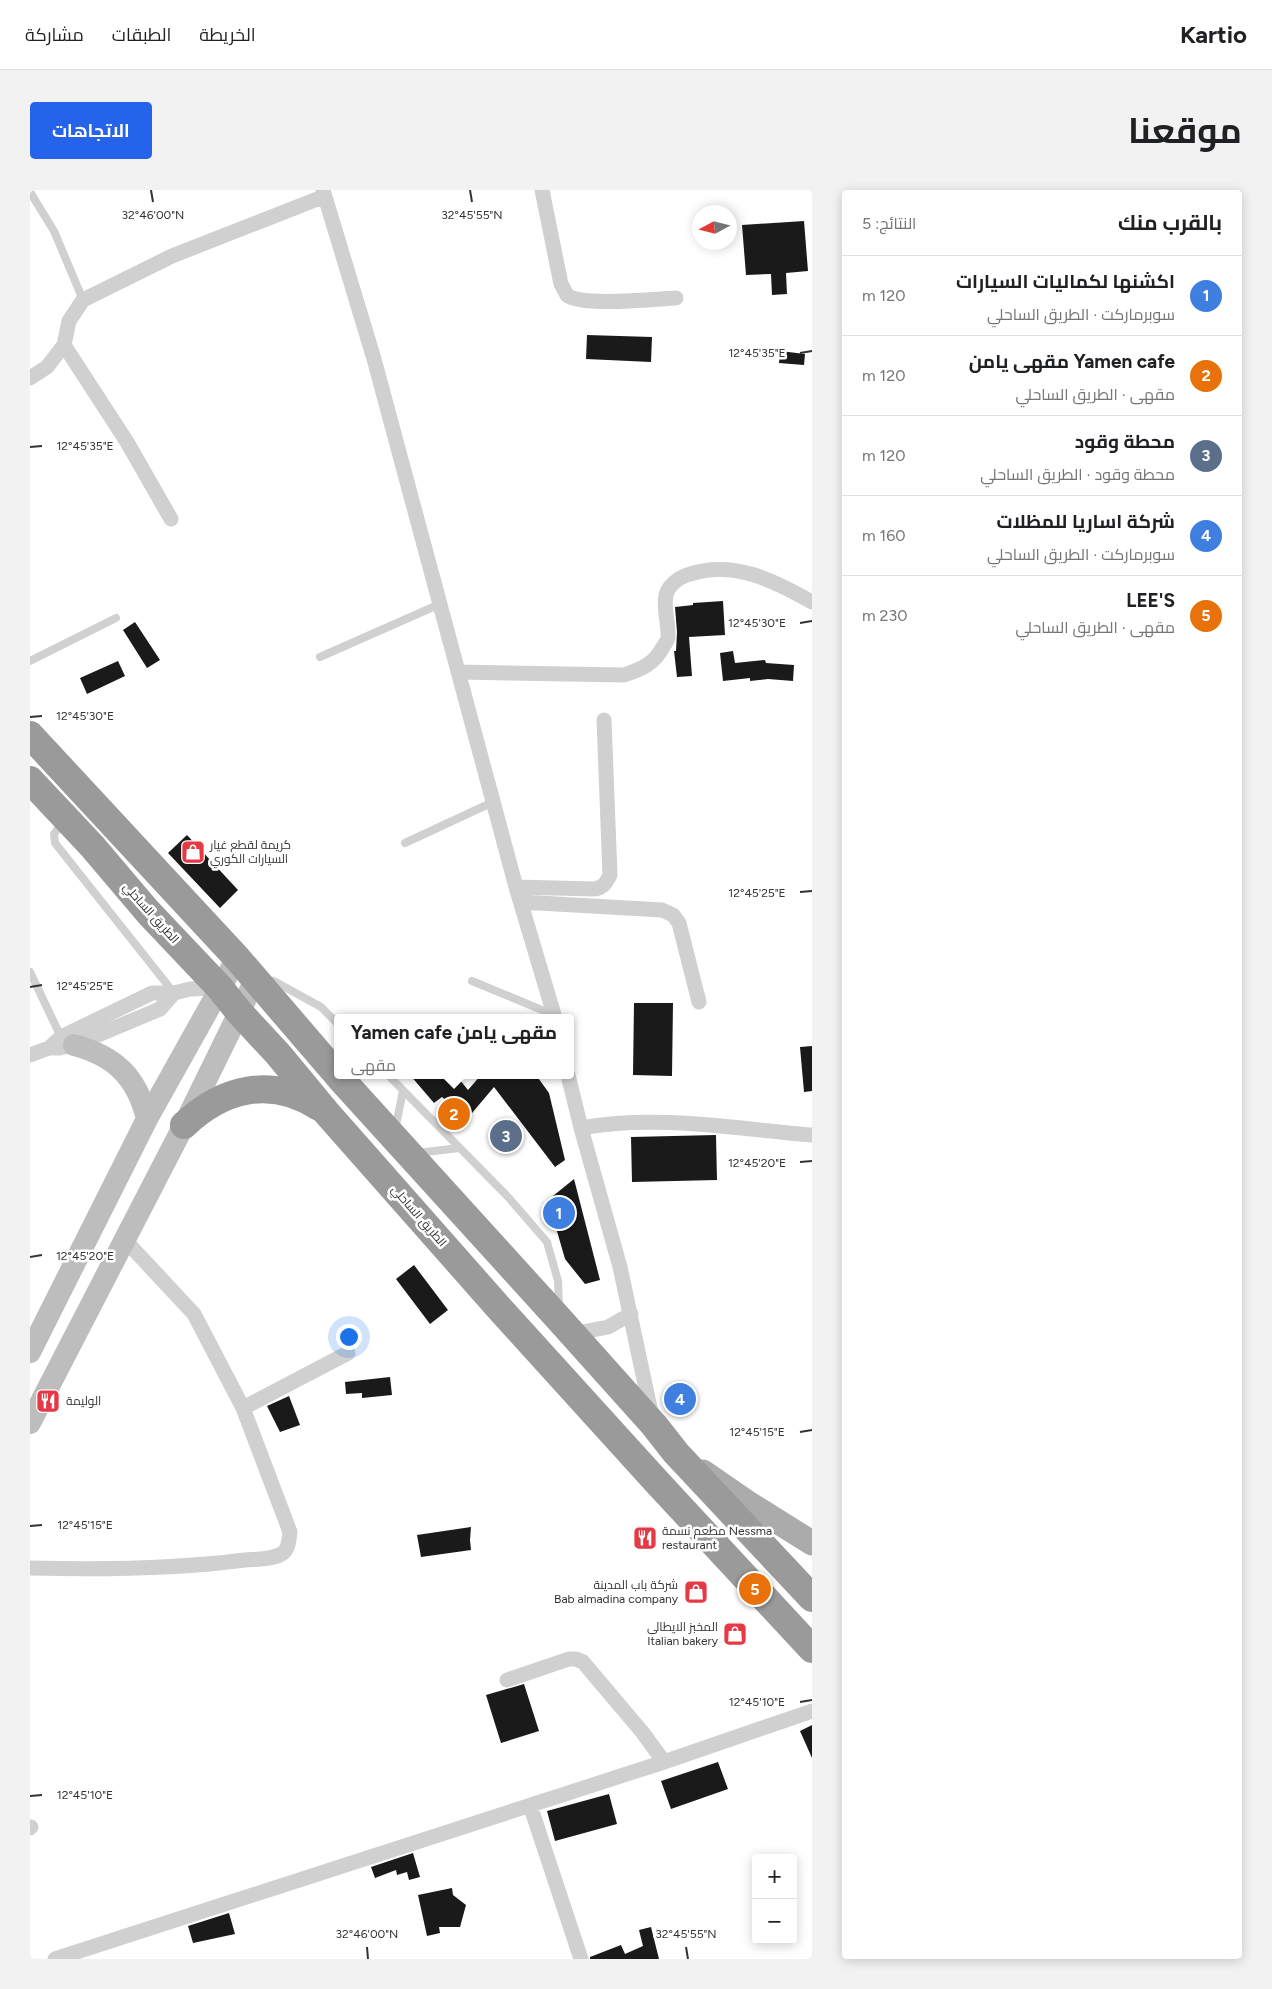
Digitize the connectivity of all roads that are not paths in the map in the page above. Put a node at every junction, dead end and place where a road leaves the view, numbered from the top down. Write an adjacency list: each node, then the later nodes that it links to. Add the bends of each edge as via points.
1 (542, 190): 4 (street, via 561,284 567,294 593,302)
2 (30, 192): 5 (lane, via 54,231)
3 (324, 193): 5 (street, via 172,256); 10 (street, via 377,369)
4 (676, 298)
5 (83, 300): 6 (street, via 69,321)
6 (64, 345): 7 (street, via 48,367); 8 (street, via 127,442)
7 (30, 378)
8 (171, 518)
9 (812, 602): 14 (street, via 773,581 735,569 699,571 678,578 666,594 668,638 659,655 647,667 624,674)
10 (440, 604): 12 (lane); 14 (street)
11 (116, 618): 13 (lane)
12 (320, 657)
13 (30, 661)
14 (458, 672): 18 (street)
15 (604, 720): 21 (street, via 610,875 607,882 594,889)
16 (30, 736): 23 (highway)
17 (30, 780): 19 (highway, الطريق الساحلي)
18 (493, 802): 20 (lane); 21 (street)
19 (66, 818): 27 (highway, الطريق الساحلي); 28 (lane, via 54,834 55,843)
20 (405, 843)
21 (516, 887): 22 (street)
22 (521, 902): 29 (street, via 662,910 673,915 679,923); 32 (street)
23 (237, 958): 25 (highway); 27 (main road)
24 (30, 972): 34 (lane)
25 (255, 980): 30 (main road); 33 (lane, via 274,981 321,1007); 36 (highway)
26 (472, 981): 31 (lane)
27 (220, 988): 28 (street); 30 (highway, الطريق الساحلي); 42 (main road)
28 (174, 993): 34 (street, via 160,1009)
29 (699, 1002)
30 (239, 1012): 41 (highway, الطريق الساحلي); 43 (main road)
31 (549, 1014)
32 (553, 1014)
33 (334, 1020)
34 (68, 1041): 35 (street, via 60,1048); 42 (main road, via 104,1055 117,1064 140,1096)
35 (30, 1055)
36 (334, 1069)
37 (343, 1079): 46 (highway)
38 (392, 1079): 40 (lane)
39 (569, 1079): 44 (street)
40 (403, 1091): 46 (lane); 47 (lane)
41 (326, 1112): 43 (highway, via 291,1094 252,1090 215,1101); 60 (highway, الطريق الساحلي, via 499,1308)
42 (147, 1119): 51 (main road)
43 (184, 1125): 48 (main road)
44 (581, 1128): 45 (street, via 639,1121); 49 (street)
45 (812, 1135)
46 (401, 1145): 47 (lane); 50 (highway)
47 (459, 1148): 50 (lane, via 547,1242 558,1281)
48 (124, 1239): 53 (street, via 194,1314); 54 (main road)
49 (631, 1314): 50 (street, via 608,1327); 55 (street)
50 (565, 1327): 55 (highway)
51 (30, 1352)
52 (348, 1353): 53 (street)
53 (243, 1408): 58 (street, via 290,1532 283,1553 222,1563 98,1570)
54 (30, 1424)
55 (654, 1426): 56 (highway)
56 (676, 1453): 57 (main road); 59 (highway)
57 (812, 1543)
58 (30, 1568)
59 (812, 1598)
60 (812, 1649)
61 (507, 1680): 63 (street, via 576,1658 583,1662)
62 (812, 1711): 63 (street)
63 (664, 1762): 64 (street)
64 (530, 1806): 65 (street); 66 (street)
65 (55, 1959)
66 (581, 1959)

